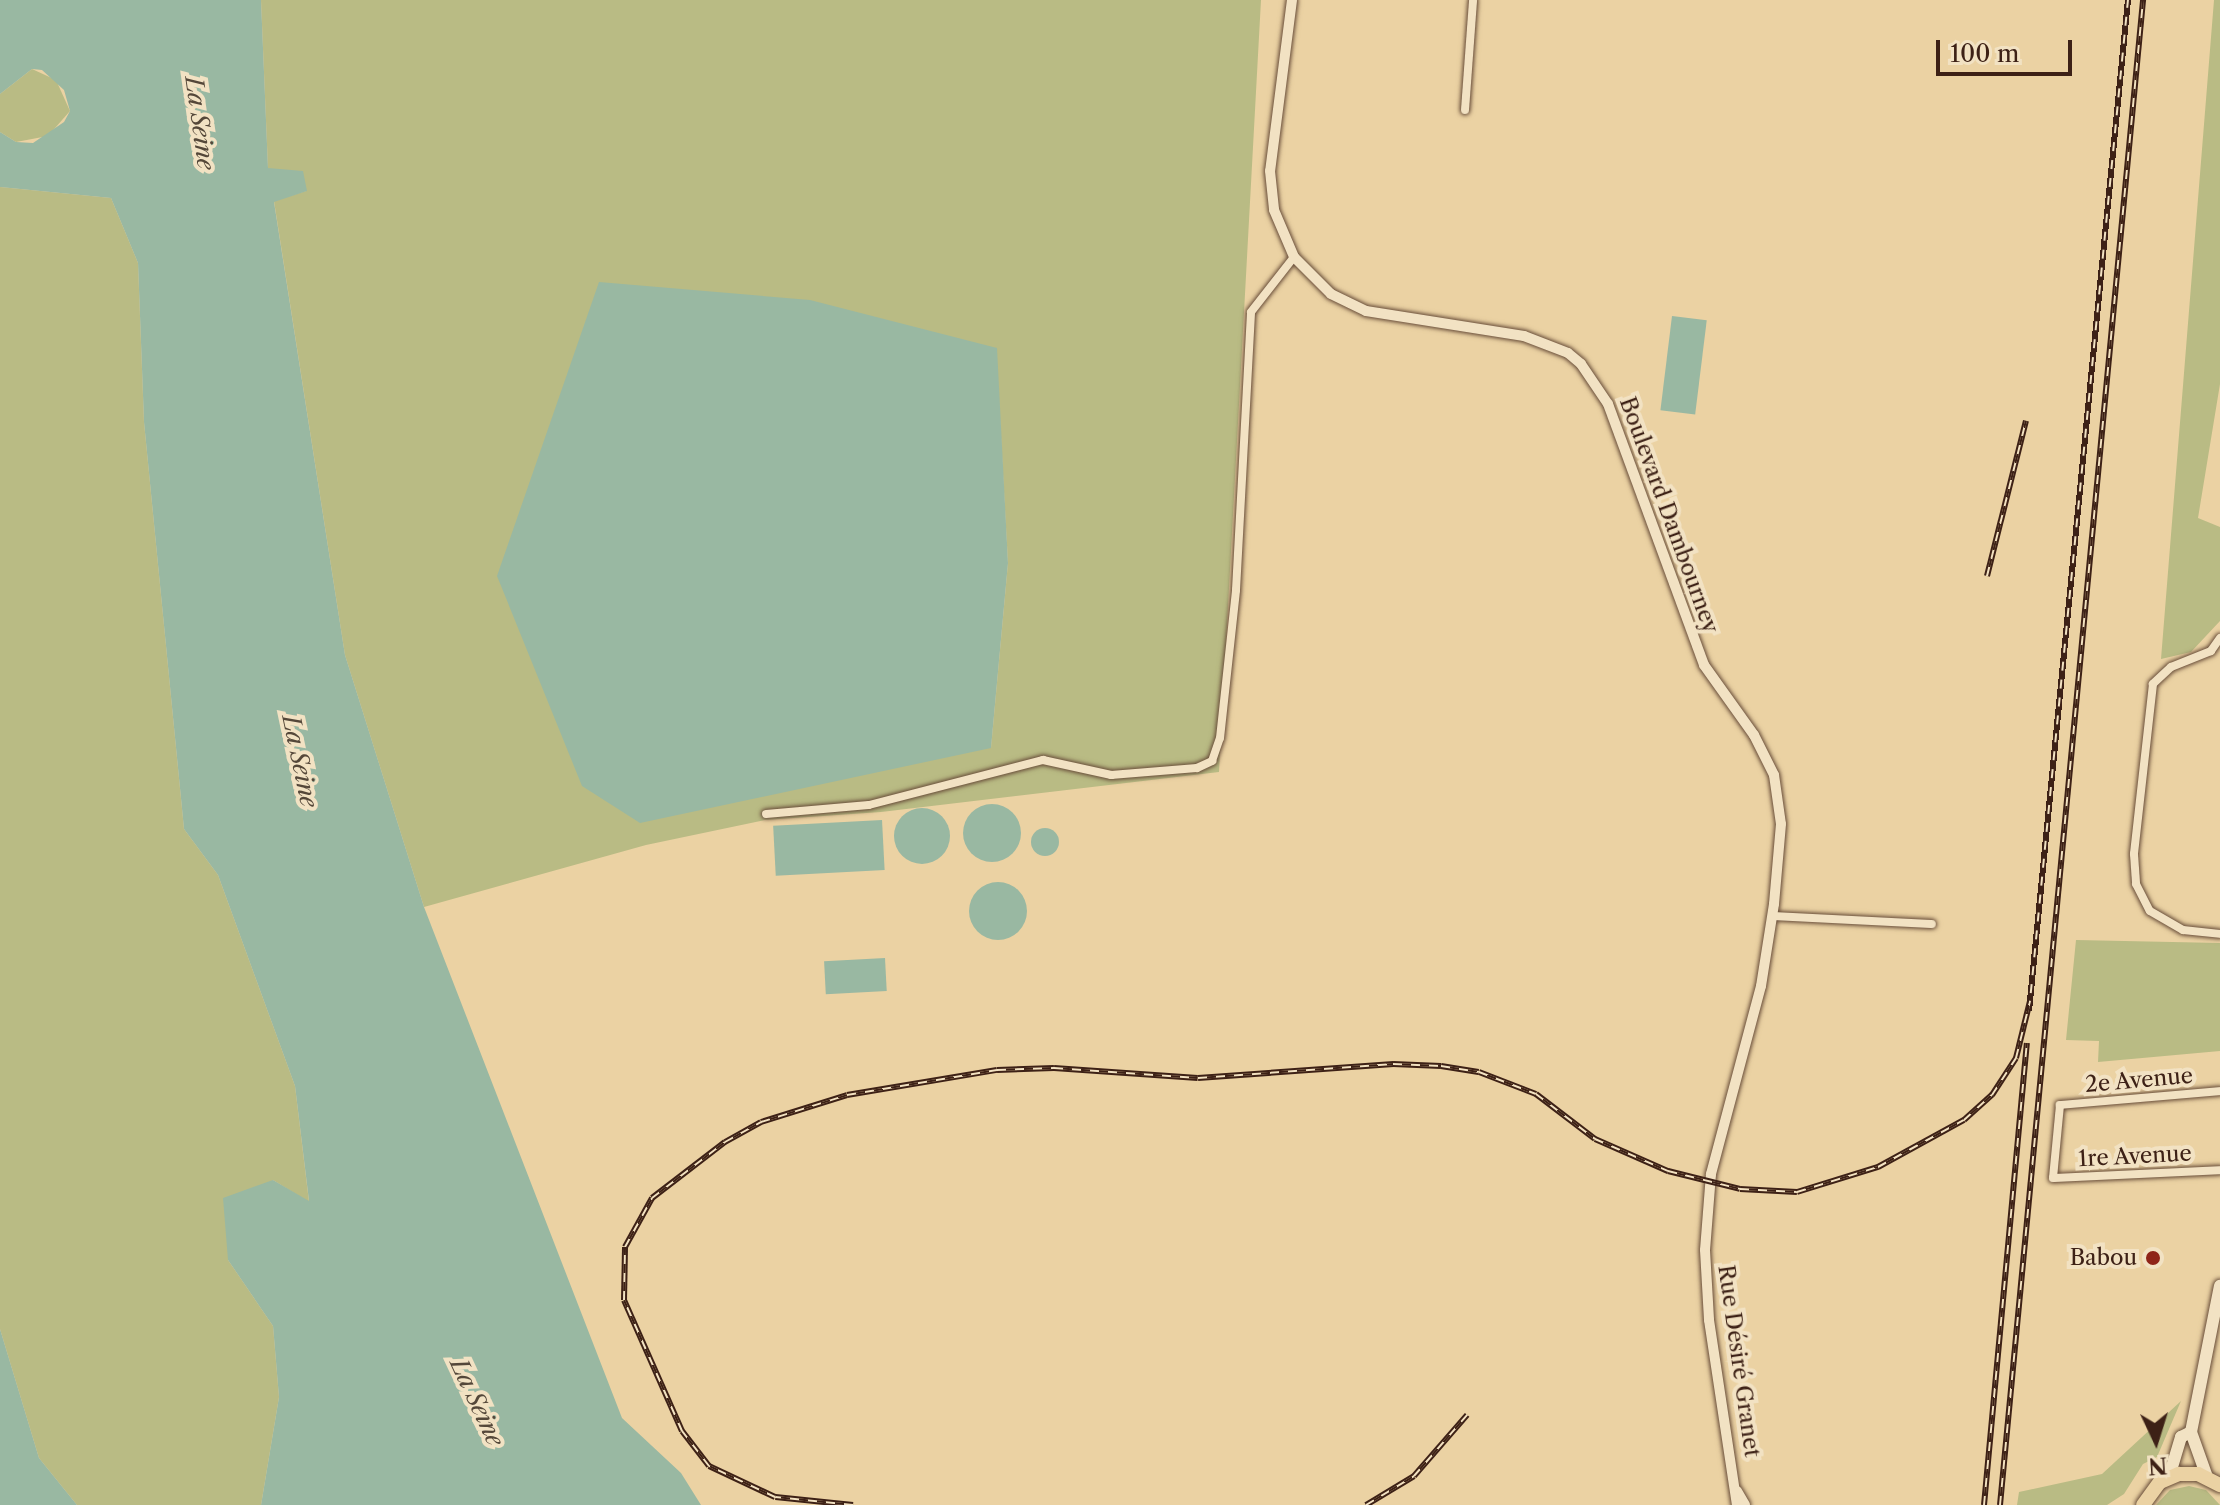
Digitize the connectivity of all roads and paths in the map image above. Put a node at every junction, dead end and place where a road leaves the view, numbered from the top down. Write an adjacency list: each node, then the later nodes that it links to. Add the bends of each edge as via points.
1 (1292, 0): 4 (street, Boulevard Dambourney, via 1270,171 1274,210)
2 (1473, 0): 3 (street)
3 (1465, 110)
4 (1294, 257): 6 (street, via 1251,312 1236,590 1220,738 1212,761 1197,768 1111,775 1043,760 869,805); 7 (street, Boulevard Dambourney, via 1348,304 1535,339 1568,353 1597,381 1689,632 1774,775 1781,824)
5 (2220, 638): 9 (street, via 2199,658 2159,675 2149,696 2134,870 2150,911 2183,930)
6 (766, 814)
7 (1772, 916): 8 (street); 10 (street, Boulevard Dambourney)
8 (1932, 924)
9 (2220, 934)
10 (1757, 1002): 18 (street, Rue Désiré Granet, via 1711,1174 1705,1250 1709,1320)
11 (2220, 1091): 13 (street, 2e Avenue, via 2060,1105)
12 (2220, 1170): 13 (street, 1re Avenue)
13 (2053, 1178)
14 (2220, 1286): 15 (main road)
15 (2191, 1432): 16 (main road, via 2181,1437); 17 (main road)
16 (2169, 1477): 17 (main road); 21 (main road, via 2152,1489)
17 (2213, 1481)
18 (1737, 1491): 19 (street, Rue Désiré Granet); 20 (street, Rue Désiré Granet)
19 (1737, 1505)
20 (1745, 1505)
21 (2143, 1505)

